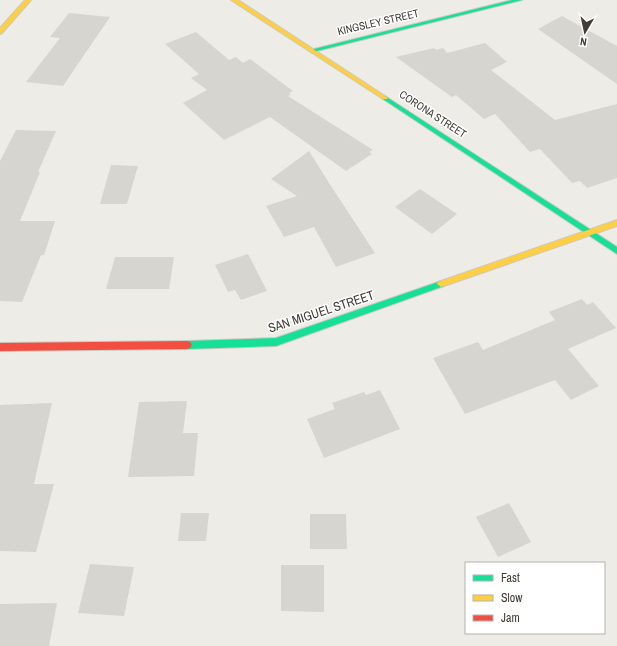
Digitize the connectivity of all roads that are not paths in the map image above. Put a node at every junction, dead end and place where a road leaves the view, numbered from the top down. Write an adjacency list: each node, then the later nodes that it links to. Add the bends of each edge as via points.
1 (28, 0): 4 (street)
2 (234, 0): 5 (street, CORONA STREET)
3 (519, 0): 5 (street, KINGSLEY STREET)
4 (0, 32)
5 (313, 50): 7 (street, CORONA STREET)
6 (617, 223): 7 (street, SAN MIGUEL STREET)
7 (590, 233): 8 (street, CORONA STREET); 9 (street, SAN MIGUEL STREET, via 276,342)
8 (617, 251)
9 (0, 347)

